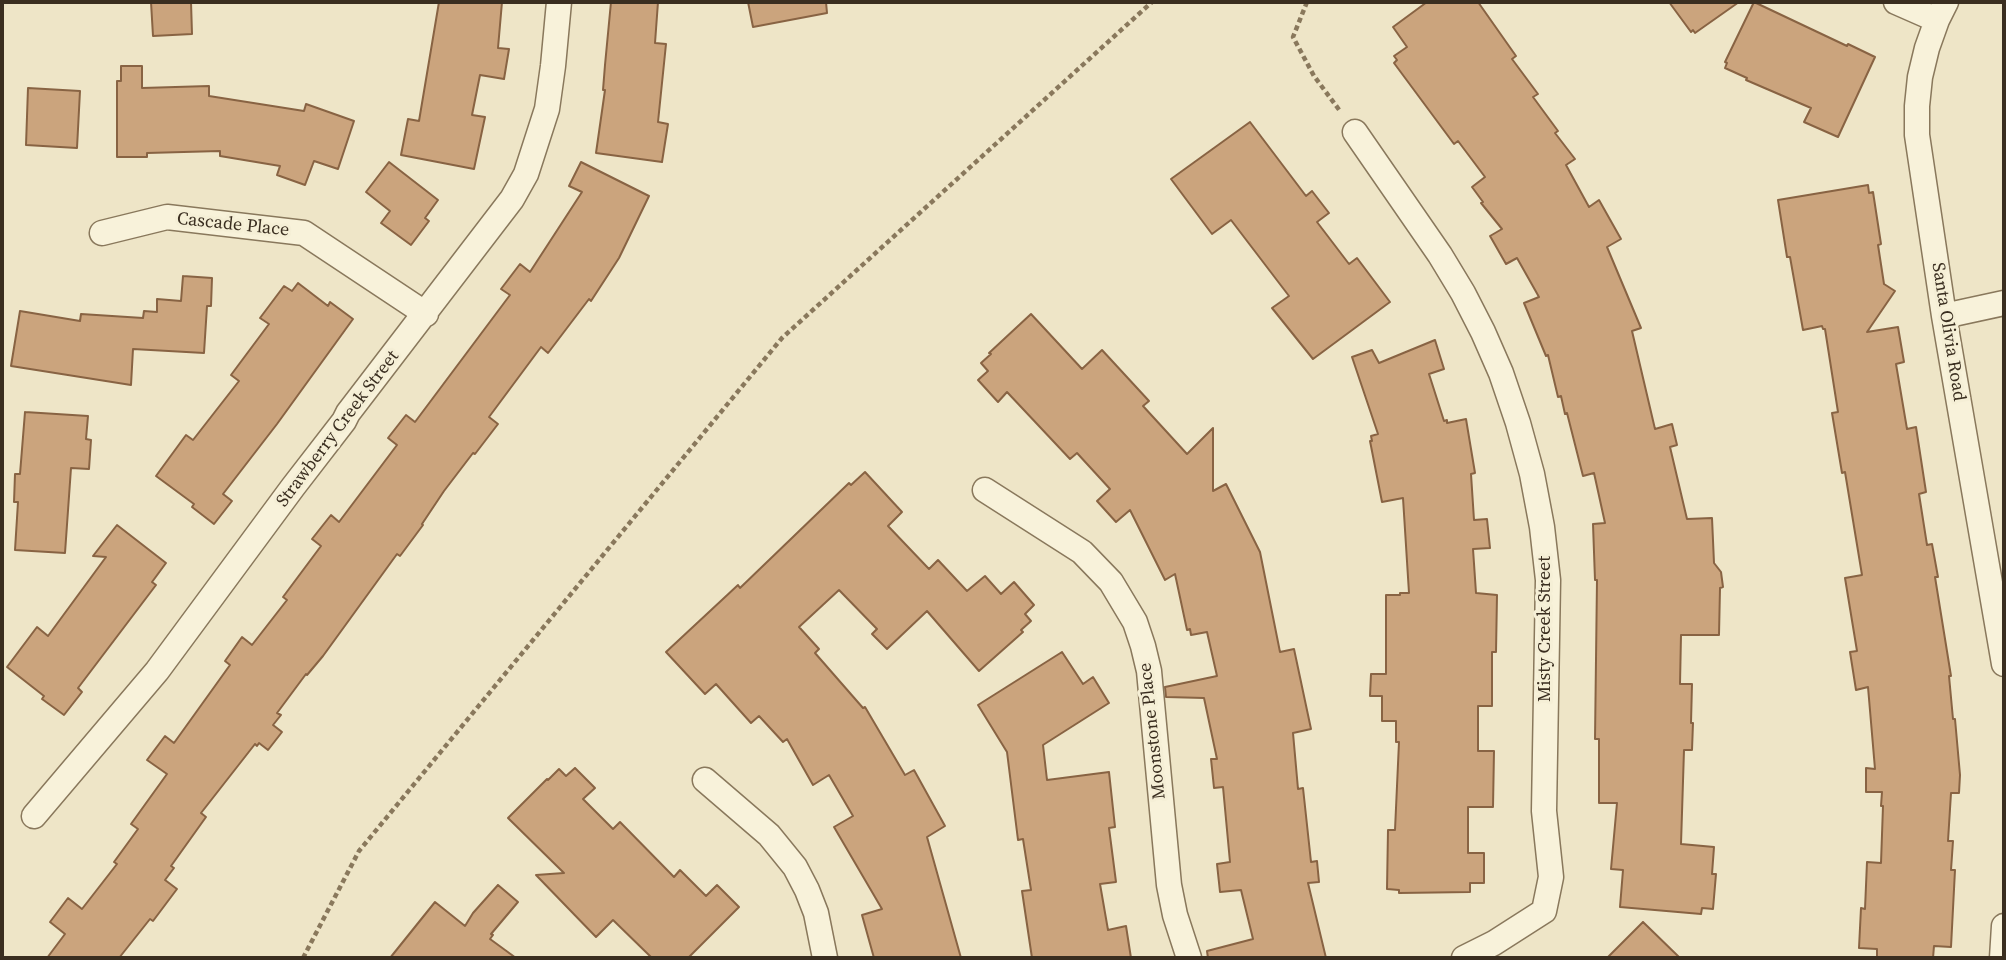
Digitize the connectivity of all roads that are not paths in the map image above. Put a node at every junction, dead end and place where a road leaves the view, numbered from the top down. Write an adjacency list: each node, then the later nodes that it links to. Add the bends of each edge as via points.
1 (559, 2): 7 (street, Strawberry Creek Street, via 547,109 526,174)
2 (1896, 2): 3 (street)
3 (1941, 11): 8 (street, Santa Olivia Road, via 1927,48 1916,106)
4 (1355, 132): 16 (street, Misty Creek Street, via 1440,255 1483,332 1518,423 1542,527 1548,580 1544,811 1550,877 1544,911)
5 (102, 233): 7 (street, Cascade Place, via 167,218 304,233)
6 (2004, 303): 8 (street)
7 (426, 314): 12 (street, Strawberry Creek Street, via 158,671)
8 (1944, 316): 10 (street, Santa Olivia Road)
9 (985, 490): 15 (street, Moonstone Place, via 1082,552 1111,582 1135,622 1149,671 1169,886)
10 (2004, 664)
11 (705, 780): 14 (street, via 769,835 795,867 816,912)
12 (34, 816)
13 (2004, 926): 17 (street)
14 (825, 958)
15 (1189, 958)
16 (1464, 958)
17 (2002, 958)

